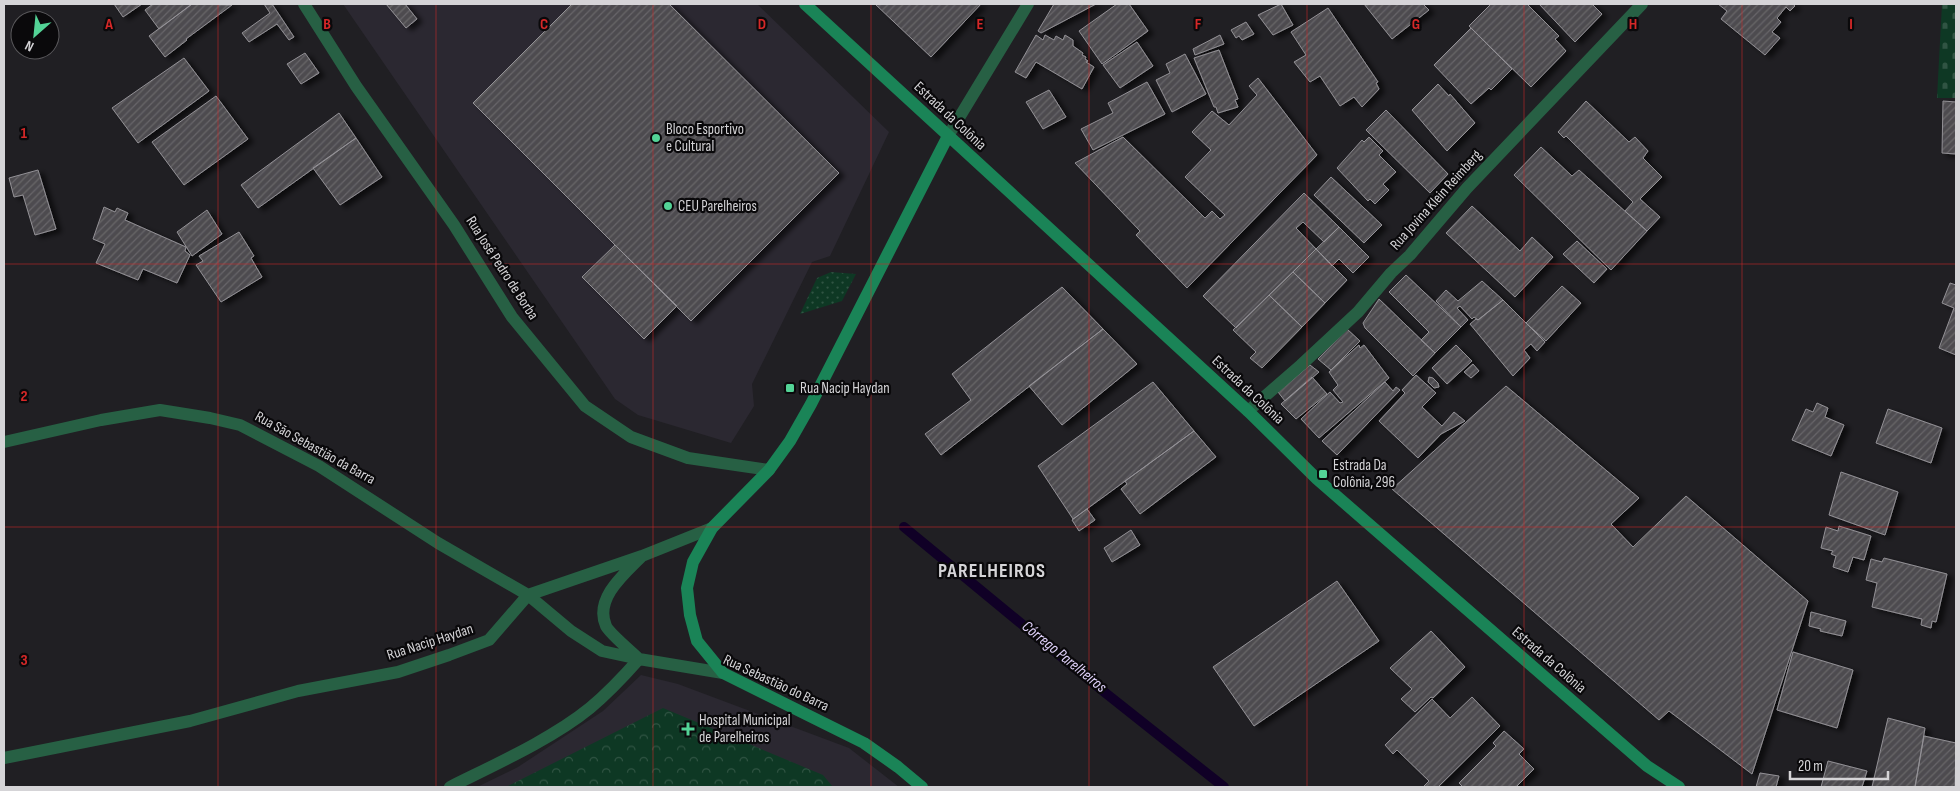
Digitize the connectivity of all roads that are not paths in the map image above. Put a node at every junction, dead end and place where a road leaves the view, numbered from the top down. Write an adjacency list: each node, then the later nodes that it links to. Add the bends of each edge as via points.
1 (304, 4): 8 (street, Rua José Pedro de Borba, via 356,86 454,225 512,317 585,406 631,437 688,458)
2 (805, 4): 5 (main road, Estrada da Colônia)
3 (1028, 4): 5 (street)
4 (1642, 4): 6 (street, Rua Jovina Klein Reimberg, via 1468,188 1358,312)
5 (948, 136): 6 (main road, Estrada da Colônia); 8 (main road, via 811,404)
6 (1248, 411): 17 (main road, Estrada da Colônia, via 1317,479 1647,766)
7 (4, 442): 11 (street, Rua São Sebastião da Barra, via 160,410 240,425 319,466)
8 (769, 470): 9 (main road)
9 (712, 528): 10 (street); 13 (main road, via 693,562 687,588 697,641)
10 (642, 556): 11 (street); 12 (street, via 615,584 603,607 606,626)
11 (528, 595): 12 (street, Rua Sebastião do Barra, via 572,631 602,650); 14 (street, Rua Nacip Haydan, via 489,640 398,672 298,691 190,720)
12 (639, 659): 13 (street, Rua Sebastião do Barra); 15 (street, via 582,714 512,756)
13 (723, 673): 16 (main road, Rua Sebastião do Barra, via 864,743)
14 (4, 758)
15 (450, 787)
16 (922, 787)
17 (1680, 787)

